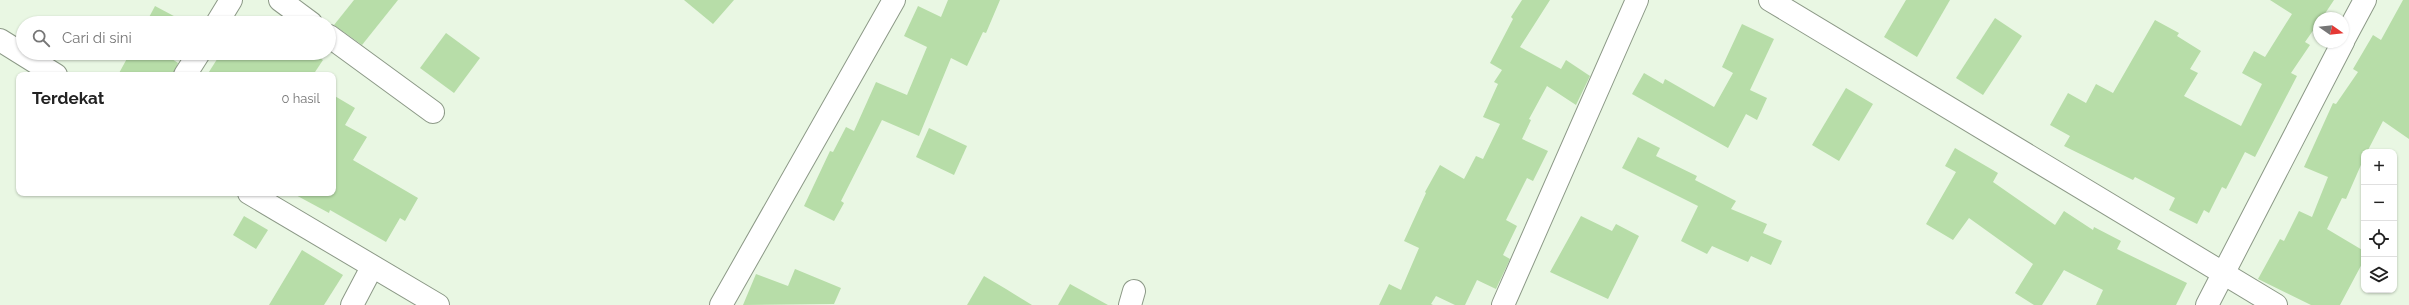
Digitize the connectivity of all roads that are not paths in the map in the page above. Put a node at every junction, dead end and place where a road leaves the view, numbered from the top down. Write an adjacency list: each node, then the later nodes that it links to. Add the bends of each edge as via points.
1 (231, 0): 7 (street)
2 (280, 0): 8 (street)
3 (894, 0): 24 (street)
4 (1637, 0): 25 (street)
5 (1770, 0): 21 (street)
6 (2364, 0): 9 (street)
7 (221, 16)
8 (302, 16)
9 (2349, 30)
10 (0, 40): 13 (street)
11 (336, 41): 18 (street)
12 (2340, 48): 21 (street)
13 (16, 50)
14 (32, 60): 16 (street)
15 (195, 60): 17 (street)
16 (51, 72)
17 (187, 72)
18 (434, 112)
19 (254, 196): 20 (street)
20 (372, 267): 22 (street); 23 (street)
21 (2222, 272): 26 (street); 27 (street)
22 (352, 305)
23 (438, 305)
24 (721, 305)
25 (1503, 305)
26 (2207, 305)
27 (2276, 305)

